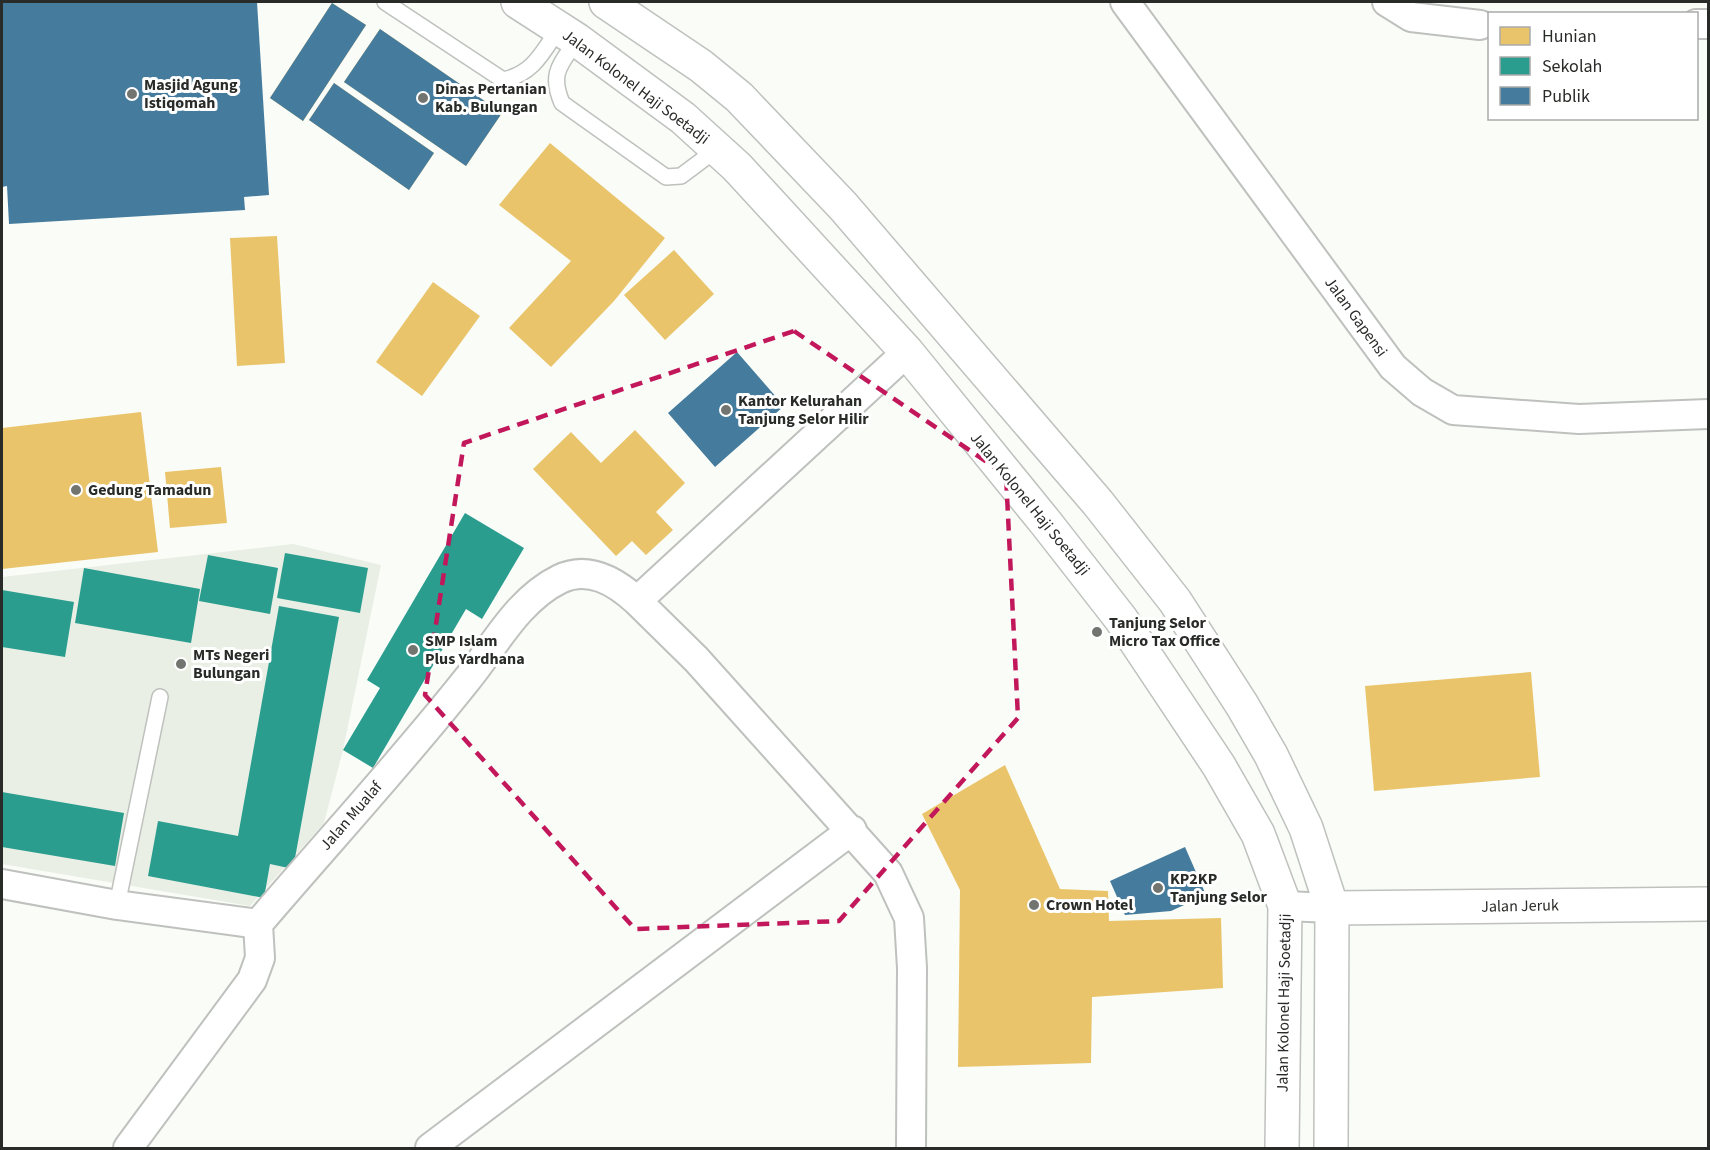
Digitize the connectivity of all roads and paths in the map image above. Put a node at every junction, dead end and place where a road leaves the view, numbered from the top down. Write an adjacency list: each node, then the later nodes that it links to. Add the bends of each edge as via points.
1 (385, 2): 7 (lane, via 503,80 534,66)
2 (518, 2): 7 (main road, Jalan Kolonel Haji Soetadji)
3 (606, 2): 18 (main road, via 701,66 761,120 843,206 1098,503 1175,601 1248,715 1306,828)
4 (1125, 2): 10 (street, Jalan Gapensi, via 1393,367 1422,392 1453,410 1508,416 1579,419)
5 (1387, 2): 6 (street, via 1411,17)
6 (1483, 17)
7 (568, 34): 8 (main road, Jalan Kolonel Haji Soetadji, via 683,118); 8 (lane, via 555,76 562,103 666,177 681,176)
8 (717, 148): 9 (main road, Jalan Kolonel Haji Soetadji)
9 (907, 352): 11 (street); 17 (main road, Jalan Kolonel Haji Soetadji, via 1121,620 1247,814)
10 (1708, 414)
11 (638, 601): 13 (street, Jalan Mualaf); 19 (street, Jalan Mualaf, via 616,582 598,576 562,578 544,588 504,629 466,682)
12 (160, 697): 16 (lane)
13 (852, 830): 21 (street); 22 (street, Jalan Mualaf, via 888,873 909,918)
14 (2, 884): 16 (street)
15 (1708, 904): 18 (main road, Jalan Jeruk)
16 (117, 905): 19 (street)
17 (1285, 906): 18 (street); 23 (main road, Jalan Kolonel Haji Soetadji)
18 (1332, 908): 24 (main road)
19 (258, 924): 20 (street, via 260,958 252,980)
20 (128, 1149)
21 (430, 1149)
22 (911, 1149)
23 (1282, 1149)
24 (1331, 1149)

